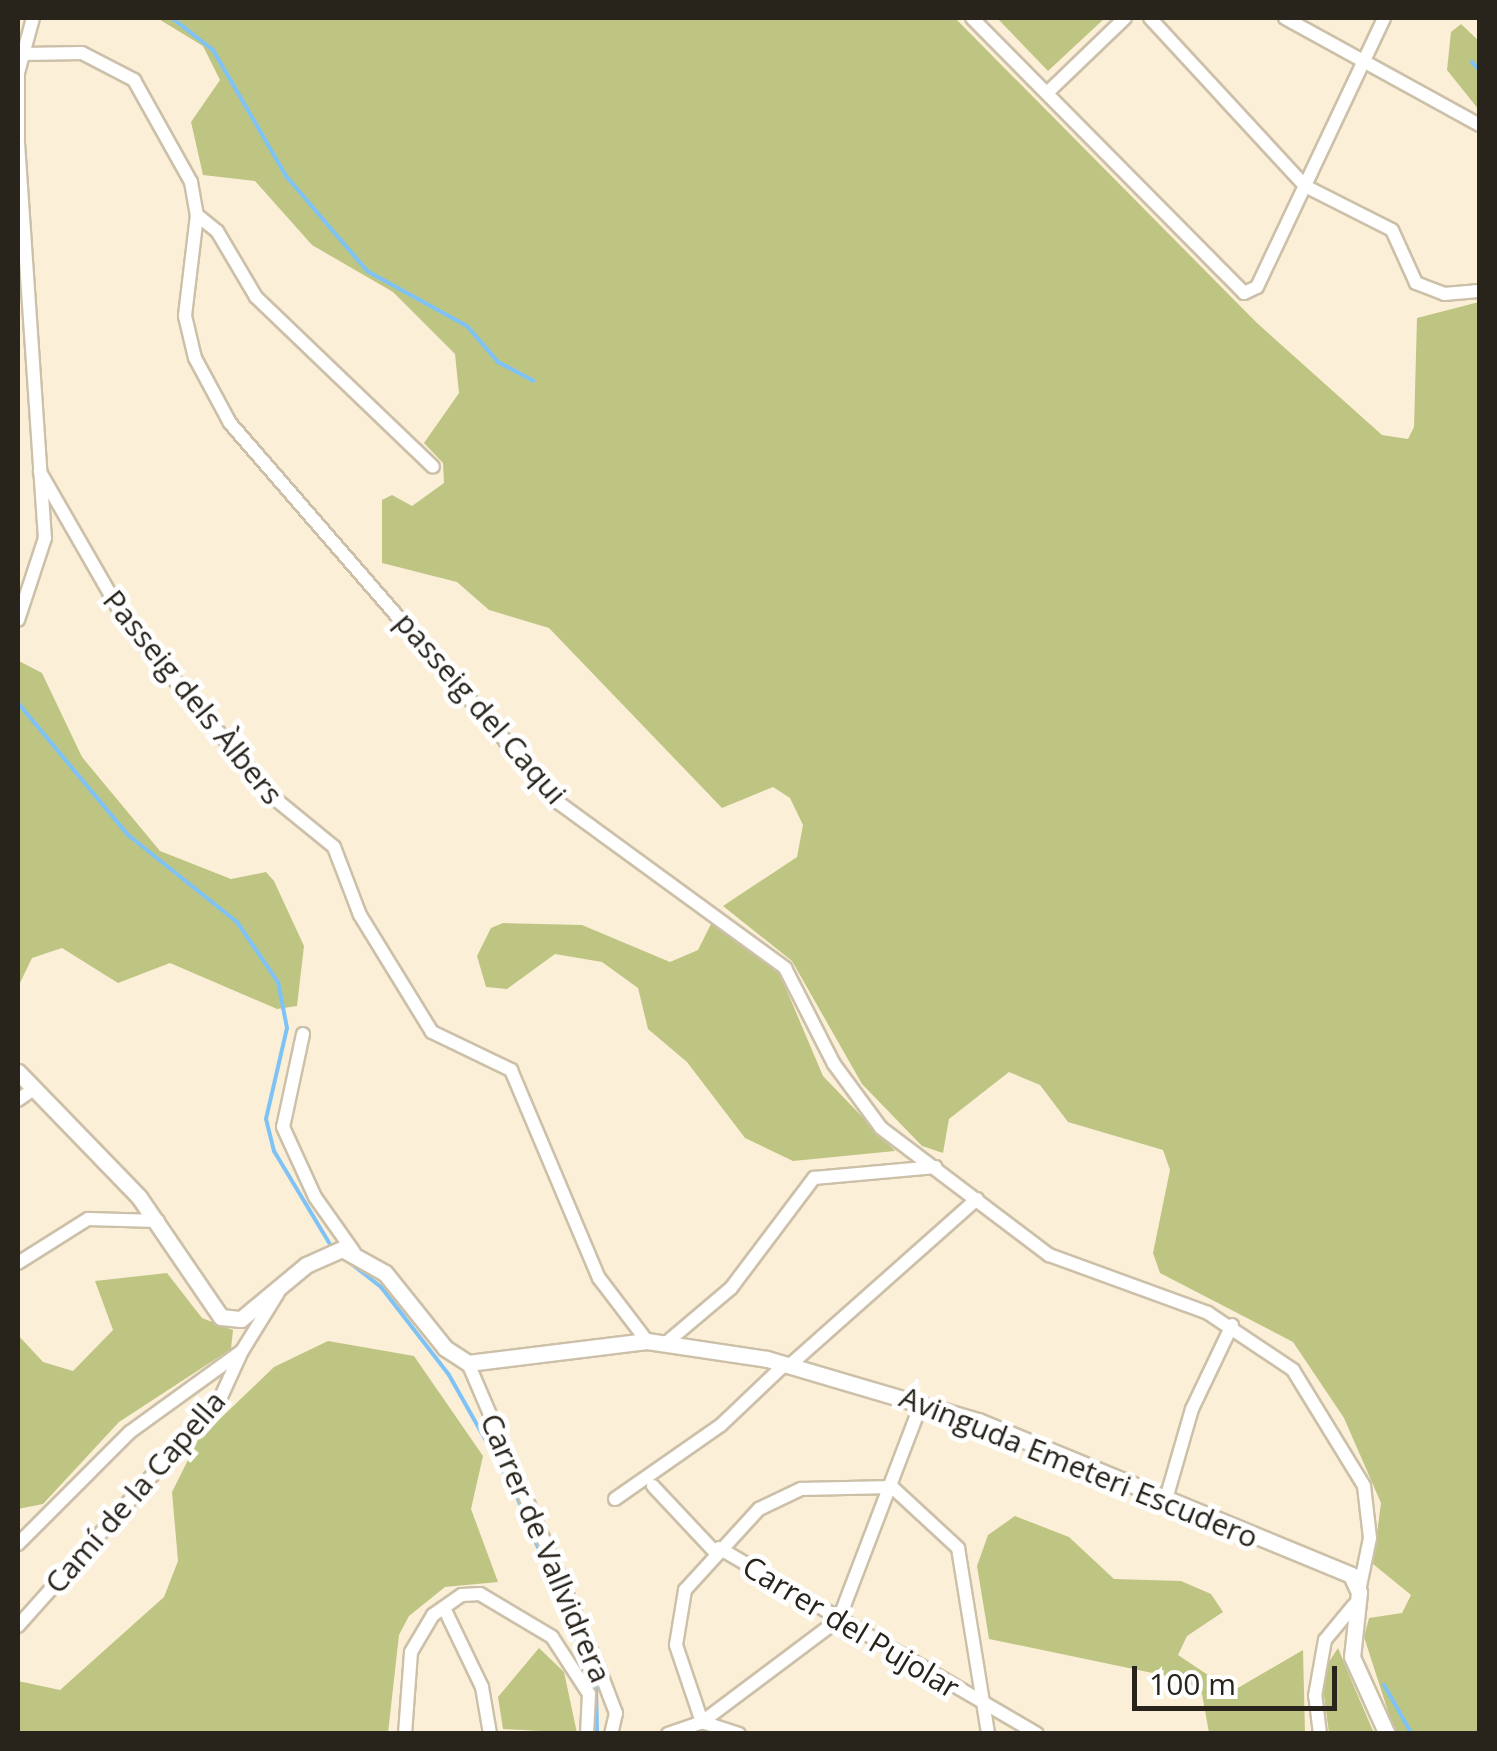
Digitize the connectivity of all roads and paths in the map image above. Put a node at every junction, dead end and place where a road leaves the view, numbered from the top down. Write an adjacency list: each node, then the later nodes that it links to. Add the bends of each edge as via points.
1 (32, 18): 7 (street)
2 (972, 18): 10 (street)
3 (1125, 18): 10 (street)
4 (1150, 18): 13 (street)
5 (1285, 18): 8 (street)
6 (1384, 18): 8 (street)
7 (23, 54): 9 (street); 14 (street, via 82,52 134,80 190,182)
8 (1362, 64): 11 (street); 13 (street)
9 (18, 73): 12 (street)
10 (1047, 92): 13 (street, via 1249,293)
11 (1480, 125)
12 (18, 141): 15 (street)
13 (1304, 186): 16 (street, via 1392,230 1409,271 1431,292)
14 (196, 215): 17 (street, via 217,232 269,313); 23 (street, passeig del Caqui, via 185,316 194,358 230,423 560,803 785,968 864,1110)
15 (22, 237): 18 (street)
16 (1480, 291)
17 (433, 467)
18 (40, 472): 19 (street, via 45,538); 30 (street, Passeig dels Àlbers, via 128,625 274,798 330,842 360,915 432,1032 512,1070 599,1278)
19 (18, 620)
20 (302, 1034): 26 (street, via 284,1127)
21 (18, 1072): 22 (street)
22 (24, 1096): 25 (street)
23 (936, 1167): 24 (street, passeig del Caqui); 31 (street, via 814,1178 732,1288)
24 (977, 1198): 29 (street, passeig del Caqui, via 1049,1255); 34 (street)
25 (158, 1221): 27 (street, via 88,1218); 28 (street, via 221,1317 241,1319)
26 (343, 1251): 28 (street); 33 (street, via 385,1273 446,1348)
27 (18, 1263)
28 (282, 1286): 32 (street, Camí de la Capella)
29 (1232, 1325): 39 (street, via 1192,1409); 42 (street, passeig del Caqui, via 1293,1370 1358,1470 1370,1538)
30 (646, 1341): 31 (street, Avinguda Emeteri Escudero); 33 (street, Avinguda Emeteri Escudero)
31 (666, 1343): 34 (street, Avinguda Emeteri Escudero)
32 (242, 1351): 40 (street, via 130,1432); 45 (street, Camí de la Capella, via 220,1399)
33 (468, 1363): 51 (street, Carrer de Vallvidrera, via 596,1661 616,1713)
34 (788, 1364): 35 (street, Avinguda Emeteri Escudero); 38 (street, via 721,1425)
35 (922, 1402): 37 (street); 39 (street, Avinguda Emeteri Escudero)
36 (652, 1486): 41 (street, Carrer del Pujolar)
37 (892, 1487): 41 (street, via 801,1488 759,1509); 44 (street); 46 (street, via 958,1548)
38 (615, 1498)
39 (1166, 1499): 42 (street, Avinguda Emeteri Escudero, via 1351,1575)
40 (18, 1544)
41 (717, 1550): 44 (street, Carrer del Pujolar); 47 (street, via 685,1590 676,1645)
42 (1356, 1599): 56 (street, via 1333,1623 1316,1696); 57 (street, via 1352,1638 1358,1674)
43 (444, 1608): 48 (street, via 411,1652); 49 (street, via 482,1687); 50 (street, via 480,1594 552,1637 590,1694)
44 (839, 1619): 46 (street, Carrer del Pujolar); 47 (street)
45 (18, 1626)
46 (982, 1705): 54 (street); 55 (street, Carrer del Pujolar)
47 (702, 1722): 52 (street); 53 (street)
48 (405, 1734)
49 (490, 1734)
50 (587, 1734)
51 (611, 1734)
52 (668, 1734)
53 (738, 1734)
54 (988, 1734)
55 (1037, 1734)
56 (1320, 1734)
57 (1388, 1734)

